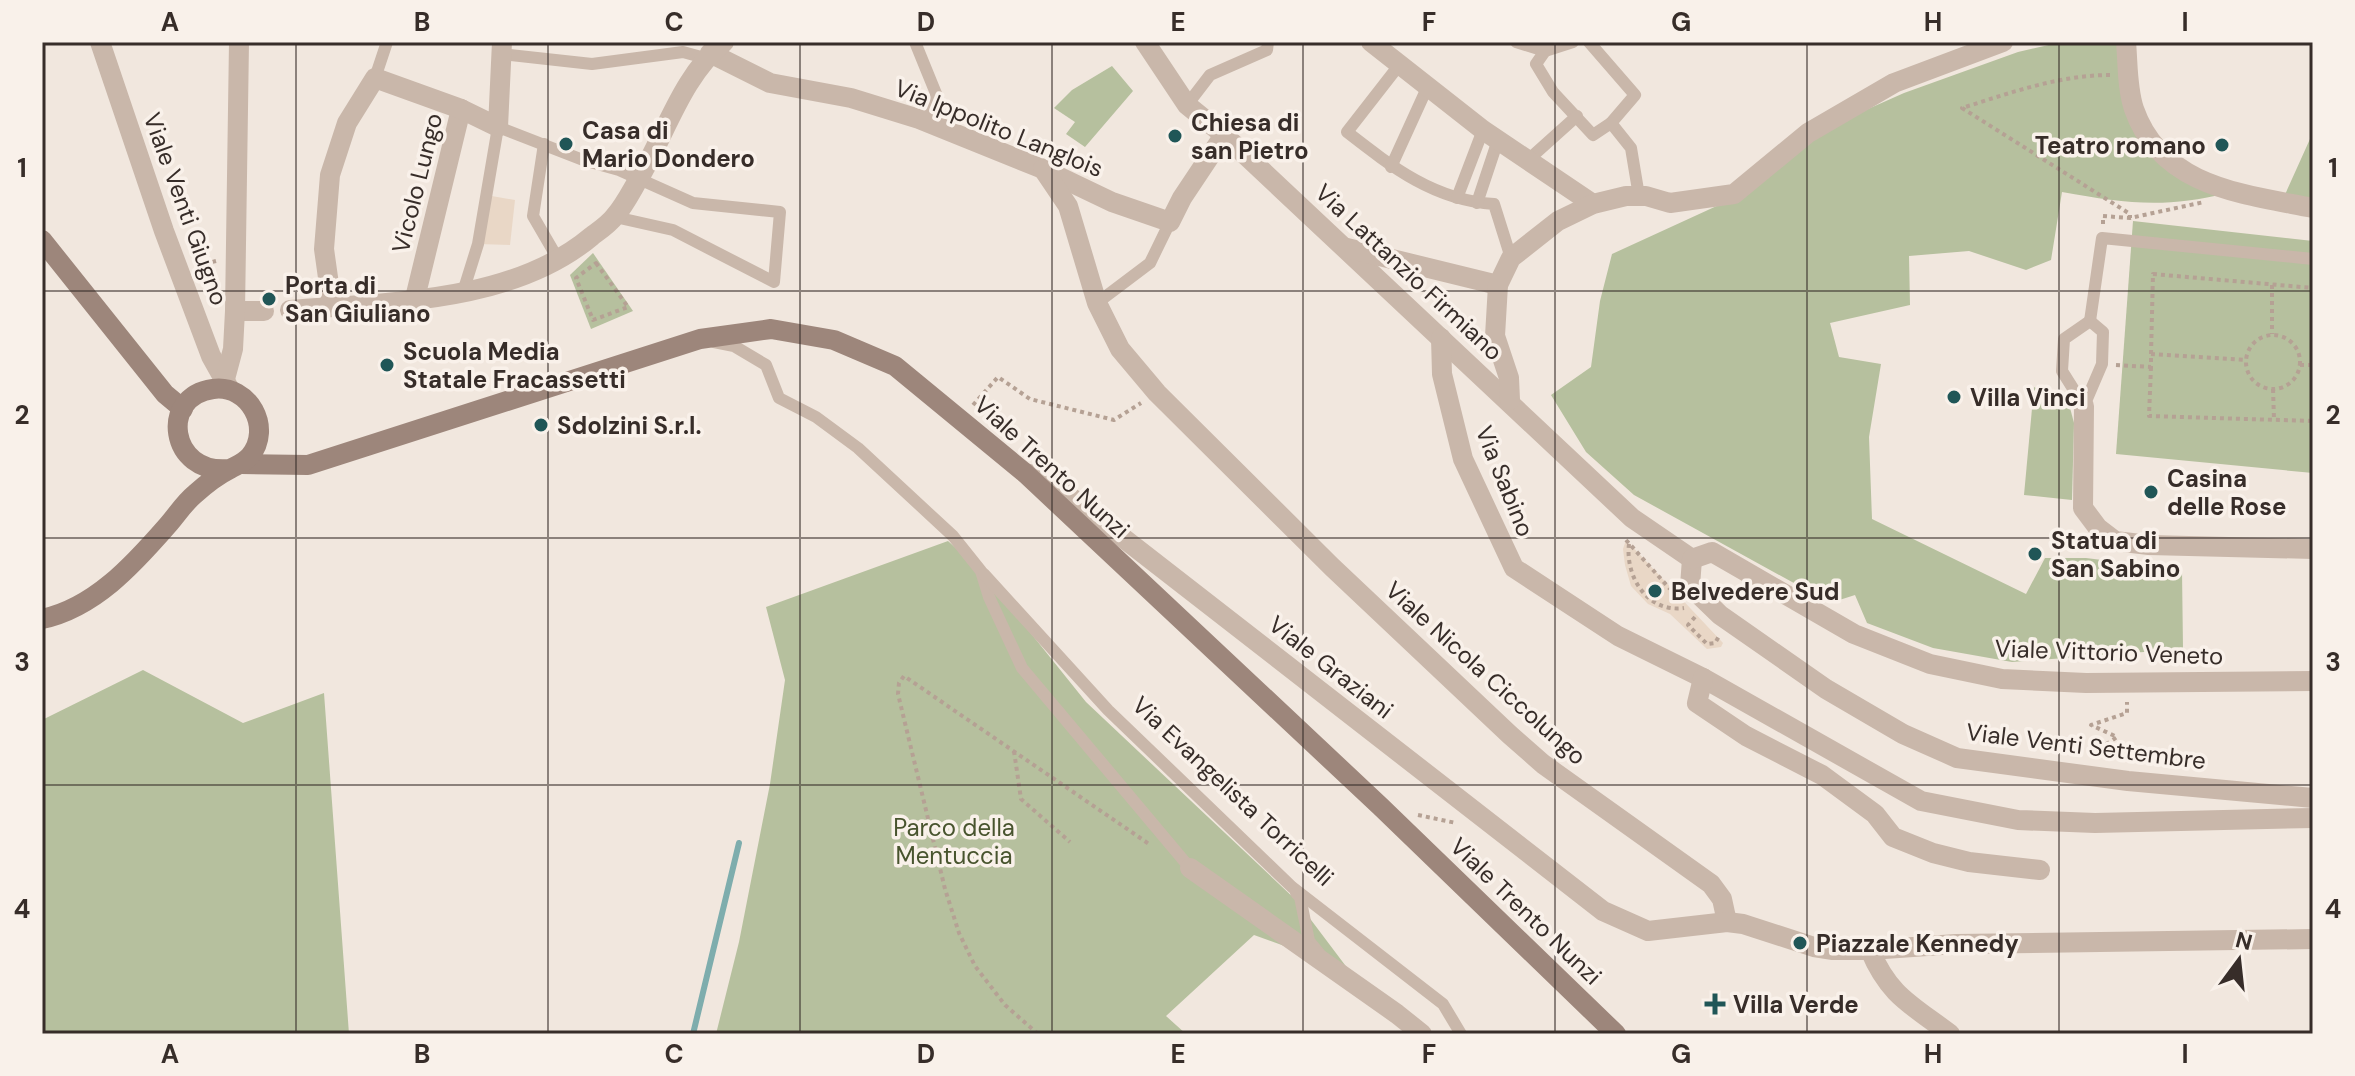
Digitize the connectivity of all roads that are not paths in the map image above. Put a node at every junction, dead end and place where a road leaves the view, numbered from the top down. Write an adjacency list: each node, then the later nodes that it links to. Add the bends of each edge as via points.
1 (100, 42): 57 (street, Viale Venti Giugno, via 164,231 211,356)
2 (239, 42): 52 (street)
3 (387, 42): 19 (lane)
4 (533, 42): 17 (lane)
5 (915, 42): 24 (lane, via 937,96)
6 (1145, 42): 21 (street, Via Lattanzio Firmiano)
7 (1371, 42): 18 (street)
8 (1516, 42): 16 (lane)
9 (1573, 42): 16 (lane)
10 (1589, 42): 25 (lane, via 1635,95)
11 (2003, 42): 34 (street, via 1894,83 1808,133 1734,194 1670,203)
12 (2126, 42): 38 (street, via 2133,108 2166,160 2199,180)
13 (1267, 46): 21 (lane, via 1210,75)
14 (501, 48): 17 (lane); 26 (street)
15 (713, 51): 17 (lane, via 592,64); 24 (street, Via Ippolito Langlois, via 770,83 851,98); 33 (street, via 683,93)
16 (1545, 51): 23 (lane, via 1536,64)
17 (532, 57)
18 (1400, 64): 20 (street); 31 (lane, via 1347,132)
19 (375, 78): 22 (street); 50 (street, via 347,123 330,175 324,249)
20 (1427, 88): 28 (street); 31 (lane)
21 (1187, 105): 27 (street, Via Lattanzio Firmiano)
22 (461, 109): 26 (street, Vicolo Lungo); 48 (street, Vicolo Lungo)
23 (1577, 116): 25 (lane, via 1593,135); 30 (lane)
24 (919, 119): 32 (street, Via Ippolito Langlois)
25 (1611, 123): 34 (lane, via 1631,148)
26 (498, 127): 29 (lane); 47 (lane, via 478,244)
27 (1224, 135): 40 (street); 42 (street, Via Lattanzio Firmiano)
28 (1490, 135): 30 (street); 35 (lane); 36 (lane)
29 (544, 144): 33 (lane); 44 (lane, via 533,216)
30 (1528, 160): 37 (street)
31 (1391, 167): 35 (lane)
32 (1043, 169): 40 (street, Via Ippolito Langlois); 49 (street, Viale Nicola Ciccolungo, via 1068,206)
33 (639, 179): 39 (street); 39 (lane, via 693,203 780,212 774,282 673,230)
34 (1639, 196): 37 (street)
35 (1457, 198): 36 (lane)
36 (1477, 203): 43 (lane, via 1494,204)
37 (1593, 204): 43 (street, via 1558,221)
38 (2313, 208)
39 (615, 217): 44 (street)
40 (1170, 222): 49 (lane, via 1150,263)
41 (42, 240): 60 (main road, via 165,394)
42 (1342, 247): 46 (street); 55 (street, Via Lattanzio Firmiano)
43 (1511, 258): 46 (street)
44 (558, 259): 47 (street, via 542,269)
45 (2313, 259): 54 (lane, via 2102,238)
46 (1498, 285): 58 (street, via 1495,336 1509,378)
47 (463, 292): 48 (street)
48 (415, 298): 50 (street)
49 (1097, 303): 78 (street, Viale Nicola Ciccolungo, via 1120,349 1157,393 1332,567 1543,764 1711,884 1722,899)
50 (332, 306): 51 (street)
51 (290, 310)
52 (235, 311): 53 (street); 57 (street)
53 (264, 311)
54 (2090, 321): 59 (lane, via 2103,332 2102,364); 59 (lane, via 2064,339 2062,371)
55 (1441, 338): 58 (street, Via Lattanzio Firmiano); 71 (street, Via Sabino, via 1442,374 1463,459 1514,568 1618,636)
56 (700, 339): 63 (main road, Viale Trento Nunzi); 65 (main road, Viale Trento Nunzi, via 771,329 834,340 895,366); 69 (lane, Via Evangelista Torricelli, via 734,346 766,365 779,398 858,448 953,536)
57 (227, 384): 60 (main road, via 203,391); 61 (main road, via 258,417)
58 (1510, 400): 68 (street, Via Lattanzio Firmiano, via 1632,518)
59 (2084, 406): 67 (street, via 2083,508 2115,541)
60 (183, 409): 62 (main road, via 177,436)
61 (257, 443): 63 (main road); 64 (main road)
62 (191, 460): 64 (main road, via 215,470); 66 (main road)
63 (308, 465): 64 (main road, Viale Trento Nunzi)
64 (235, 466): 66 (main road)
65 (1025, 473): 78 (street, Viale Graziani, via 1046,478 1603,911 1648,931); 84 (main road, Viale Trento Nunzi)
66 (192, 496): 70 (main road, via 101,593 64,614)
67 (2313, 549)
68 (1692, 559): 72 (street, Viale Vittorio Veneto, via 1712,552 1854,634 1930,664 2002,679); 73 (street, Viale Venti Settembre, via 1690,586 1720,615 1826,689 1957,758)
69 (981, 571): 75 (lane, Via Evangelista Torricelli, via 1022,668); 77 (lane, Via Evangelista Torricelli, via 1108,710)
70 (42, 619)
71 (1703, 678): 74 (street, Via Sabino, via 1921,801 2018,820); 76 (street, via 1697,703 1746,736 1822,775 1875,814 1893,837 1969,862)
72 (2313, 681)
73 (2313, 798)
74 (2313, 818)
75 (1190, 868): 81 (street, Via Evangelista Torricelli)
76 (2040, 870)
77 (1292, 887): 81 (lane, via 1300,897 1309,941); 83 (lane, Via Evangelista Torricelli, via 1443,1004)
78 (1727, 922): 80 (street, via 1814,947)
79 (2313, 939): 80 (street)
80 (1870, 950): 85 (street, via 1892,991)
81 (1349, 980): 82 (street, Via Evangelista Torricelli)
82 (1422, 1034)
83 (1461, 1034)
84 (1616, 1034)
85 (1950, 1034)

